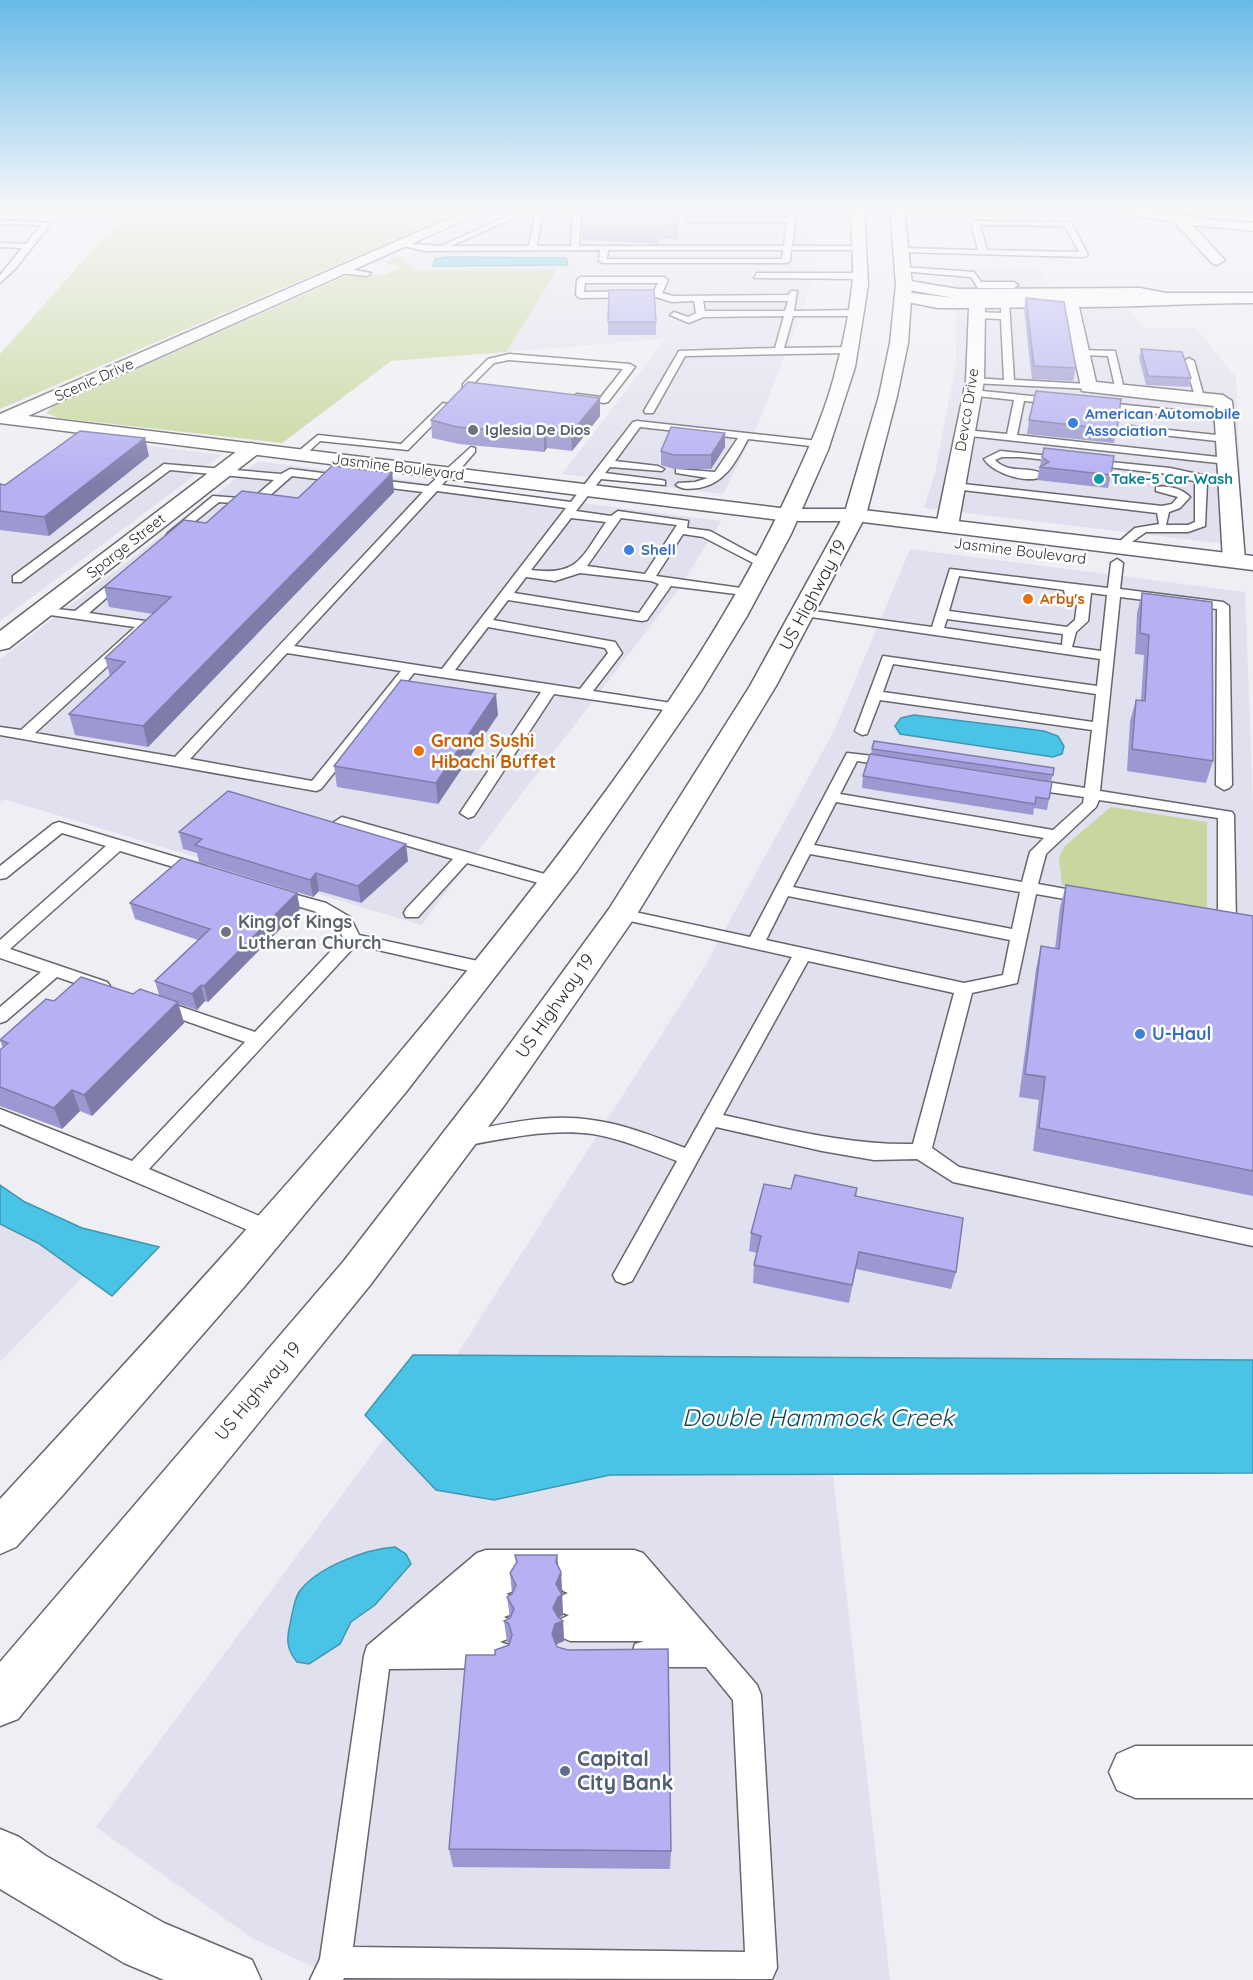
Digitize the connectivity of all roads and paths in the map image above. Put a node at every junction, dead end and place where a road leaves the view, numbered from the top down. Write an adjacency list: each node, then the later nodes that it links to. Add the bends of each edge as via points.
1 (277, 300): 35 (main road, Scenic Drive)
2 (666, 300): 13 (lane)
3 (693, 300): 13 (lane)
4 (698, 300): 16 (lane)
5 (793, 300): 17 (lane)
6 (858, 300): 15 (main road)
7 (899, 300): 63 (main road, US Highway 19, via 899,343 888,396)
8 (932, 300): 12 (main road)
9 (1030, 300): 12 (main road)
10 (1156, 300): 11 (main road)
11 (1071, 302): 14 (main road); 20 (main road)
12 (976, 304): 14 (main road); 25 (main road, Devco Drive)
13 (673, 306): 16 (lane, via 690,324)
14 (1005, 309): 22 (lane)
15 (856, 313): 17 (lane); 18 (main road)
16 (701, 314): 17 (lane)
17 (789, 314): 19 (lane)
18 (849, 350): 19 (lane); 41 (main road)
19 (779, 351): 33 (lane, via 682,353)
20 (1081, 352): 26 (lane, via 1112,353); 27 (main road)
21 (1189, 362): 30 (lane)
22 (1008, 383): 25 (lane); 27 (lane)
23 (466, 386): 24 (lane); 28 (lane, via 491,361 509,357 630,367 604,400); 42 (lane)
24 (478, 387)
25 (973, 387): 29 (lane); 37 (main road, Devco Drive)
26 (1121, 391): 27 (main road); 30 (main road)
27 (1087, 396): 32 (lane)
28 (570, 397)
29 (1020, 397): 31 (lane); 39 (lane)
30 (1201, 399): 34 (main road, via 1223,401)
31 (1065, 402)
32 (1131, 408): 34 (lane); 36 (lane)
33 (649, 411)
34 (1224, 418): 40 (main road)
35 (3, 420): 43 (main road, Jasmine Boulevard)
36 (1130, 429): 40 (lane); 45 (lane)
37 (964, 433): 39 (lane); 58 (main road, Devco Drive)
38 (745, 436): 41 (lane); 54 (lane); 57 (lane, via 637,424)
39 (1011, 438): 45 (lane)
40 (1226, 439): 49 (main road)
41 (819, 444): 61 (main road)
42 (404, 448): 46 (lane, via 318,438); 47 (lane)
43 (252, 449): 46 (main road, Jasmine Boulevard); 48 (main road, Sparge Street)
44 (471, 450): 55 (lane)
45 (1128, 451): 49 (lane)
46 (299, 455): 47 (main road, Jasmine Boulevard)
47 (387, 465): 55 (main road, Jasmine Boulevard)
48 (222, 472): 52 (lane); 76 (lane, via 168,466); 82 (main road, Sparge Street)
49 (1228, 472): 53 (lane); 69 (main road)
50 (1038, 475): 53 (lane, via 1003,470 989,459 1000,454 1020,454 1054,462)
51 (660, 476): 57 (lane)
52 (282, 478): 55 (lane, via 290,472); 67 (lane, via 255,503 217,498)
53 (1195, 478): 66 (lane, via 1201,524 1191,529)
54 (713, 480): 56 (lane); 56 (lane)
55 (440, 481): 57 (main road, Jasmine Boulevard); 90 (lane)
56 (682, 483): 57 (main road, Jasmine Boulevard); 61 (main road, Jasmine Boulevard); 64 (lane)
57 (592, 484): 62 (lane); 73 (lane)
58 (954, 486): 60 (lane); 65 (main road, Devco Drive)
59 (1160, 489): 60 (lane, via 1184,497 1176,507)
60 (1163, 510): 66 (lane)
61 (788, 515): 63 (main road, Jasmine Boulevard); 70 (main road)
62 (614, 520): 64 (lane, via 618,514); 71 (lane)
63 (852, 523): 65 (main road, Jasmine Boulevard); 68 (main road, Jasmine Boulevard); 83 (main road, US Highway 19)
64 (677, 526): 70 (lane, via 706,534); 75 (lane)
65 (947, 526): 68 (main road, Jasmine Boulevard)
66 (1163, 527): 68 (lane, via 1139,530)
67 (165, 542)
68 (1118, 555): 69 (main road, Jasmine Boulevard); 77 (main road, Jasmine Boulevard); 79 (lane)
69 (1244, 561)
70 (764, 563): 80 (main road)
71 (579, 569): 73 (lane, via 555,577); 75 (lane)
72 (130, 571): 85 (lane)
73 (524, 573): 81 (lane)
74 (953, 577): 79 (lane, via 954,572); 84 (lane); 88 (lane, via 1085,594 1081,621)
75 (649, 578): 78 (lane)
76 (17, 579)
77 (1253, 580)
78 (668, 581): 80 (lane); 81 (lane, via 642,617)
79 (1113, 592): 92 (lane); 107 (lane, via 1223,606)
80 (748, 593): 99 (main road)
81 (506, 596): 86 (lane)
82 (43, 610): 85 (lane); 89 (main road, Sparge Street)
83 (804, 612): 87 (lane); 124 (main road, US Highway 19, via 698,793)
84 (942, 614): 87 (lane); 88 (lane)
85 (78, 615): 103 (lane, via 145,625)
86 (485, 623): 94 (lane); 97 (lane, via 610,645 615,653)
87 (937, 631): 91 (lane)
88 (1070, 631): 91 (lane)
89 (0, 643)
90 (284, 649): 93 (lane); 104 (lane)
91 (1067, 650): 92 (lane)
92 (1107, 656): 96 (lane)
93 (410, 668): 94 (lane); 104 (lane, via 316,786)
94 (446, 673): 95 (lane)
95 (550, 689): 97 (lane); 110 (lane)
96 (1103, 691): 98 (lane, via 888,659); 100 (lane)
97 (584, 694): 99 (lane)
98 (875, 694): 100 (lane); 102 (lane)
99 (678, 708): 118 (main road)
100 (1099, 727): 108 (lane)
101 (0, 731): 103 (lane)
102 (862, 731)
103 (24, 735): 104 (lane)
104 (179, 762)
105 (909, 765): 109 (lane, via 852,756)
106 (1012, 781): 108 (lane)
107 (1224, 785)
108 (1092, 794): 112 (lane, via 1091,804); 125 (lane, via 1226,815)
109 (831, 797): 112 (lane); 114 (lane)
110 (468, 813)
111 (342, 822): 115 (lane)
112 (1056, 835): 119 (lane, via 1038,852)
113 (117, 845): 116 (lane, via 59,827); 117 (lane); 129 (lane)
114 (805, 848): 119 (lane); 121 (lane)
115 (463, 857): 118 (lane); 123 (lane)
116 (0, 874)
117 (219, 876)
118 (553, 882): 131 (main road)
119 (1029, 888): 122 (lane); 126 (lane)
120 (263, 890): 127 (lane, via 320,907 344,921)
121 (783, 891): 126 (lane); 128 (lane)
122 (1111, 902)
123 (412, 913)
124 (621, 914): 128 (lane); 140 (main road, US Highway 19)
125 (1229, 924)
126 (1020, 936): 133 (lane, via 1011,979)
127 (352, 939): 131 (lane); 137 (lane)
128 (755, 944): 130 (lane)
129 (0, 950): 132 (lane)
130 (803, 954): 133 (lane); 139 (lane)
131 (487, 969): 144 (main road)
132 (54, 970): 134 (lane); 136 (lane)
133 (964, 989): 141 (lane)
134 (118, 992)
135 (140, 999): 137 (lane)
136 (0, 1017)
137 (259, 1040): 143 (lane)
138 (0, 1116): 143 (lane)
139 (711, 1119): 141 (lane, via 832,1146 874,1152); 142 (lane)
140 (457, 1141): 142 (lane, via 535,1128 577,1126 612,1132); 159 (main road, US Highway 19, via 357,1273)
141 (921, 1151): 145 (lane, via 953,1174)
142 (690, 1158): 146 (lane)
143 (135, 1172): 144 (lane)
144 (270, 1230): 147 (main road)
145 (1253, 1238)
146 (624, 1275)
147 (0, 1532)
148 (462, 1582): 149 (lane, via 486,1562 634,1562); 151 (lane); 153 (lane)
149 (651, 1582): 150 (lane); 152 (lane)
150 (670, 1604): 152 (lane); 154 (lane)
151 (436, 1605): 153 (lane); 155 (lane)
152 (571, 1605): 154 (lane)
153 (502, 1618): 155 (lane); 158 (lane)
154 (690, 1628): 157 (lane)
155 (408, 1630): 158 (lane)
156 (617, 1654): 157 (lane)
157 (712, 1654): 164 (lane, via 747,1695)
158 (377, 1656): 163 (lane)
159 (0, 1701)
160 (1135, 1772): 161 (main road)
161 (1253, 1772)
162 (0, 1856): 165 (main road, via 144,1943)
163 (331, 1971): 164 (lane)
164 (761, 1974)
165 (232, 1980)

